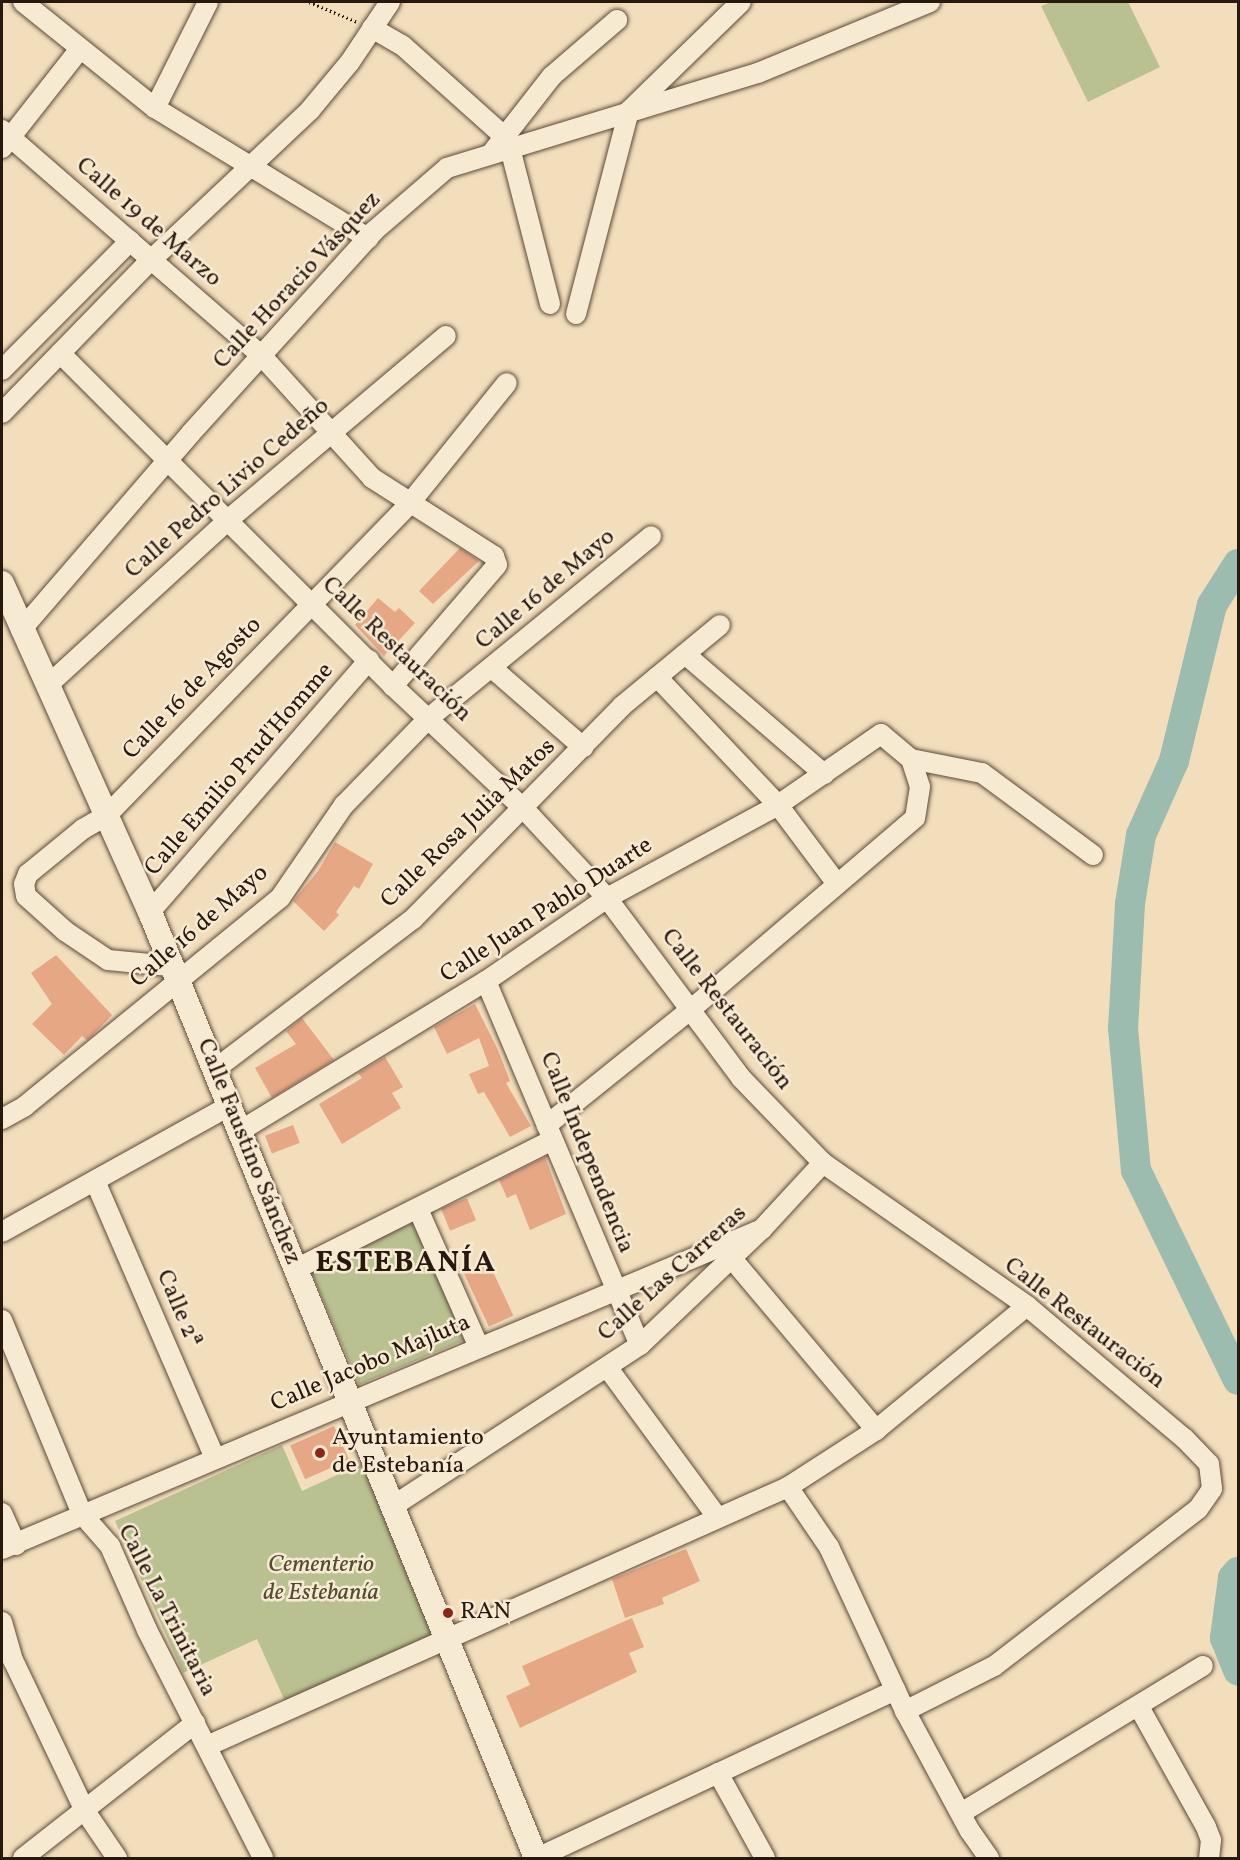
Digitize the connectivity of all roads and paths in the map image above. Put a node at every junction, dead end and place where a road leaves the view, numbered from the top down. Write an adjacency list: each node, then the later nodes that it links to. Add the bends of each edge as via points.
1 (22, 2): 9 (street)
2 (208, 2): 10 (street)
3 (309, 2): 8 (path)
4 (390, 2): 8 (street)
5 (741, 2): 11 (street)
6 (930, 2): 11 (street, Calle Horacio Vásquez, via 758,73)
7 (617, 20): 13 (street, via 552,76)
8 (372, 28): 13 (street, via 402,45); 14 (street, via 310,110)
9 (80, 49): 10 (street); 12 (street)
10 (155, 108): 14 (street)
11 (628, 111): 13 (street, Calle Horacio Vásquez); 19 (street)
12 (4, 138): 16 (street, Calle 19 de Marzo)
13 (508, 143): 15 (street, Calle Horacio Vásquez, via 491,154 447,168); 18 (street)
14 (251, 170): 15 (street); 17 (street)
15 (368, 238): 22 (street, Calle Horacio Vásquez)
16 (130, 241): 17 (street, Calle 19 de Marzo); 23 (street)
17 (151, 260): 21 (street); 22 (street, Calle 19 de Marzo)
18 (550, 304)
19 (576, 314)
20 (446, 336): 26 (street, Calle Pedro Livio Cedeño)
21 (60, 353): 25 (street); 27 (street, Calle Restauración)
22 (261, 355): 26 (street, Calle 19 de Marzo); 27 (street, Calle Horacio Vásquez)
23 (2, 370)
24 (507, 383): 28 (street, Calle 16 de Agosto)
25 (2, 413)
26 (332, 432): 28 (street, Calle 19 de Marzo, via 372,478); 29 (street, Calle Pedro Livio Cedeño)
27 (167, 460): 29 (street, Calle Restauración); 34 (street, Calle Horacio Vásquez)
28 (410, 503): 32 (street, Calle 16 de Agosto); 40 (street, Calle 19 de Marzo, via 494,556 497,565)
29 (228, 520): 32 (street, Calle Restauración); 39 (street, Calle Pedro Livio Cedeño)
30 (651, 536): 37 (street, Calle 16 de Mayo)
31 (2, 583): 34 (street, Calle Faustino Sánchez)
32 (312, 603): 36 (street, Calle Restauración); 47 (street, Calle 16 de Agosto)
33 (720, 625): 35 (street, Calle Rosa Julia Matos)
34 (21, 630): 39 (street, Calle Faustino Sánchez)
35 (686, 654): 38 (street, Calle Rosa Julia Matos); 44 (street)
36 (369, 660): 40 (street, Calle Restauración); 51 (street, Calle Emilio Prud'Homme)
37 (492, 668): 41 (street, Calle 16 de Mayo); 42 (street)
38 (657, 677): 42 (street, Calle Rosa Julia Matos); 45 (street)
39 (47, 686): 47 (street, Calle Faustino Sánchez)
40 (393, 686): 41 (street, Calle Restauración)
41 (429, 718): 46 (street, Calle Restauración); 52 (street, Calle 16 de Mayo, via 344,805 280,898)
42 (583, 747): 46 (street, Calle Rosa Julia Matos)
43 (911, 759): 44 (street, Calle Juan Pablo Duarte, via 881,734); 48 (street, via 982,773); 49 (street, via 920,787 915,818)
44 (824, 774): 45 (street, Calle Juan Pablo Duarte)
45 (778, 806): 49 (street); 50 (street, Calle Juan Pablo Duarte)
46 (524, 809): 50 (street, Calle Restauración); 55 (street, Calle Rosa Julia Matos, via 413,919)
47 (107, 815): 51 (street, Calle Faustino Sánchez); 52 (street, Calle 16 de Agosto, via 83,829 28,874 24,884 26,896 65,931 108,960)
48 (1093, 855)
49 (837, 884): 54 (street)
50 (607, 898): 53 (street, Calle Juan Pablo Duarte); 54 (street, Calle Restauración)
51 (150, 912): 52 (street, Calle Faustino Sánchez)
52 (174, 973): 55 (street, Calle Faustino Sánchez); 57 (street, Calle 16 de Mayo, via 26,1106)
53 (486, 981): 58 (street, Calle Juan Pablo Duarte); 59 (street, Calle Independencia)
54 (690, 1010): 59 (street); 60 (street, Calle Restauración, via 741,1078)
55 (214, 1070): 56 (street, Calle Faustino Sánchez)
56 (230, 1106): 58 (street, Calle Faustino Sánchez); 61 (street)
57 (2, 1119)
58 (240, 1131): 66 (street, Calle Faustino Sánchez)
59 (550, 1132): 62 (street); 67 (street, Calle Independencia)
60 (823, 1163): 63 (street, Calle Las Carreras); 68 (street, Calle Restauración)
61 (95, 1181): 64 (street); 75 (street, Calle 2ª)
62 (418, 1209): 66 (street); 71 (street)
63 (762, 1229): 65 (street, Calle Jacobo Majluta)
64 (2, 1232)
65 (726, 1252): 67 (street, Calle Jacobo Majluta); 70 (street, Calle Las Carreras); 74 (street)
66 (296, 1269): 73 (street, Calle Faustino Sánchez)
67 (615, 1290): 70 (street, Calle Independencia); 71 (street, Calle Jacobo Majluta)
68 (1027, 1306): 74 (street); 87 (street, Calle Restauración, via 1184,1438 1209,1464 1212,1489 1198,1509 994,1666)
69 (2, 1320): 79 (street, Calle La Trinitaria)
70 (640, 1345): 72 (street, Calle Las Carreras)
71 (479, 1347): 73 (street, Calle Jacobo Majluta)
72 (607, 1367): 77 (street, Calle Las Carreras); 80 (street)
73 (350, 1401): 75 (street, Calle Jacobo Majluta); 77 (street, Calle Faustino Sánchez)
74 (876, 1430): 76 (street)
75 (215, 1458): 79 (street, Calle Jacobo Majluta)
76 (788, 1487): 80 (street); 85 (street, via 830,1548)
77 (393, 1506): 83 (street, Calle Faustino Sánchez)
78 (2, 1513): 81 (street)
79 (82, 1514): 81 (street, Calle Jacobo Majluta); 88 (street, Calle La Trinitaria, via 110,1546)
80 (718, 1518): 83 (street)
81 (9, 1547)
82 (2, 1622): 91 (street, via 13,1660)
83 (447, 1640): 89 (street); 96 (street, Calle Faustino Sánchez)
84 (1203, 1666): 86 (street)
85 (896, 1690): 87 (street); 90 (street)
86 (1138, 1707): 92 (street); 99 (street, via 1206,1827 1211,1840)
87 (905, 1711): 92 (street)
88 (195, 1723): 89 (street, Calle La Trinitaria); 91 (street)
89 (207, 1746): 95 (street, Calle La Trinitaria)
90 (718, 1773): 96 (street); 97 (street)
91 (85, 1811): 93 (street); 94 (street)
92 (961, 1813): 98 (street)
93 (23, 1858)
94 (117, 1858)
95 (263, 1858)
96 (537, 1858)
97 (765, 1858)
98 (989, 1858)
99 (1209, 1858)

